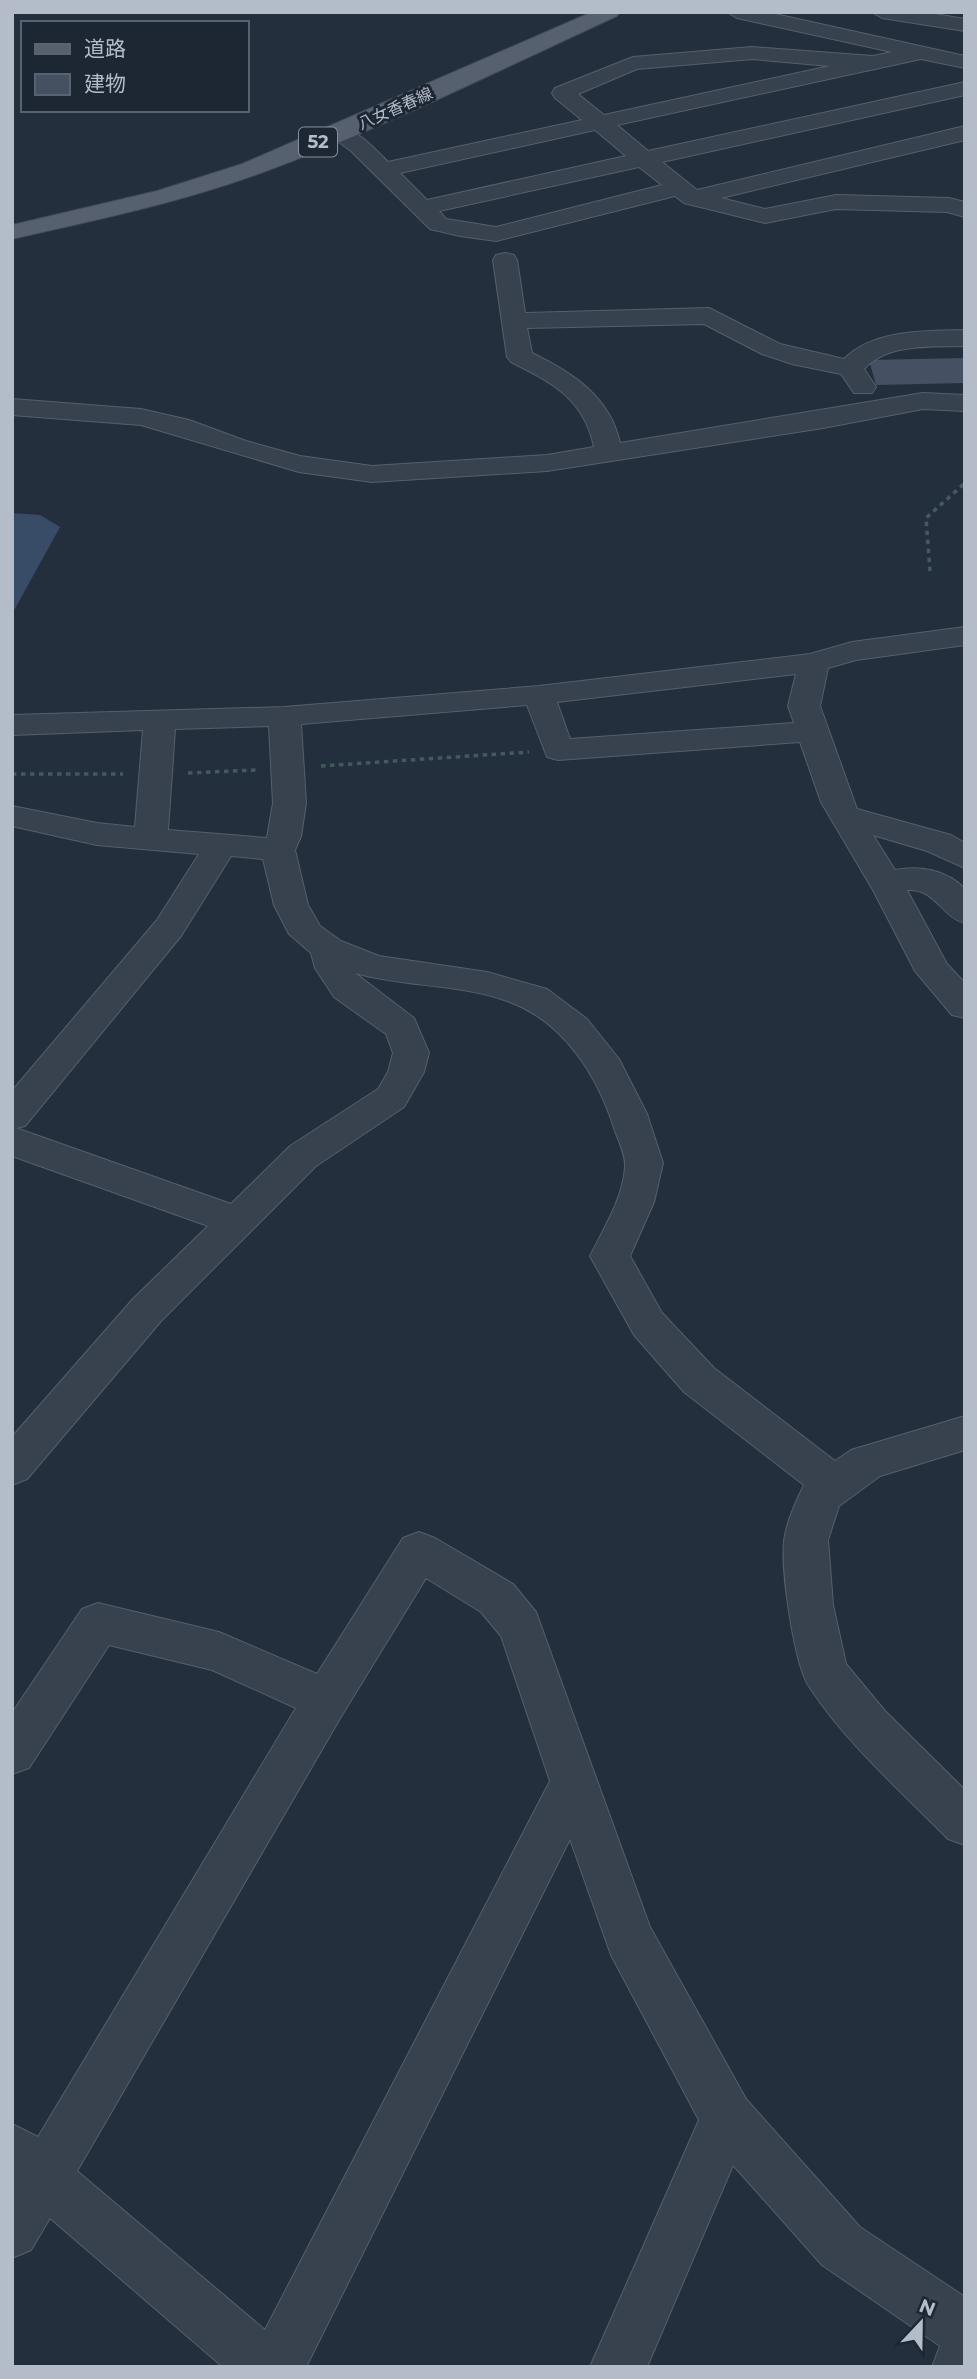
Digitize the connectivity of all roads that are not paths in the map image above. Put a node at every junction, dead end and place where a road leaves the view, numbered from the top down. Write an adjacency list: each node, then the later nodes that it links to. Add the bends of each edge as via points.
1 (610, 12): 15 (main road, 八女香春線 / 52)
2 (737, 12): 5 (street)
3 (882, 12): 4 (street)
4 (930, 16): 6 (street)
5 (810, 18): 7 (street)
6 (965, 25)
7 (922, 52): 8 (street); 9 (street)
8 (965, 62)
9 (875, 63): 13 (street); 13 (street, via 752,52 633,62 563,93)
10 (965, 88): 11 (street)
11 (932, 95): 12 (street); 17 (street)
12 (965, 116)
13 (601, 123): 17 (street); 18 (street)
14 (965, 133): 16 (street)
15 (338, 134): 18 (street, via 359,146); 22 (main road, 八女香春線 / 52, via 213,182)
16 (890, 151): 19 (street); 21 (street)
17 (644, 159): 19 (street); 20 (street)
18 (382, 170): 20 (street)
19 (685, 193): 20 (street, via 496,234 438,224); 21 (street, via 765,216 836,202)
20 (421, 208)
21 (957, 208)
22 (12, 232)
23 (505, 260): 24 (street)
24 (513, 321): 26 (street, via 709,316 771,349); 30 (street, via 520,357 582,397 600,419)
25 (965, 338): 26 (street, via 901,342 856,359)
26 (850, 368): 29 (street)
27 (965, 403): 29 (street, via 923,401)
28 (12, 407): 30 (street, via 141,417 299,464 372,474 547,463)
29 (884, 409): 30 (street)
30 (609, 453)
31 (965, 636): 32 (street, via 852,651)
32 (814, 663): 33 (street); 37 (street, via 804,706)
33 (539, 695): 34 (street); 37 (street, via 558,750)
34 (284, 716): 35 (street); 42 (street, via 289,769 287,835)
35 (160, 720): 36 (street); 40 (street)
36 (14, 731)
37 (812, 732): 39 (street)
38 (12, 816): 40 (street, via 97,834)
39 (846, 816): 43 (street, via 939,843); 44 (street)
40 (151, 839): 41 (street)
41 (221, 845): 42 (street); 50 (street, via 169,929)
42 (278, 850): 46 (street, via 289,904 308,933)
43 (965, 857)
44 (886, 883): 45 (street, via 920,877 956,898); 48 (street, via 933,971)
45 (965, 912)
46 (325, 944): 47 (street, via 345,956); 49 (street, via 332,968 347,988)
47 (413, 975): 49 (street); 55 (street, via 513,989 555,1011 598,1054 628,1105 644,1164 637,1199 610,1256 649,1324 699,1380)
48 (965, 1006)
49 (391, 1020): 52 (street, via 401,1027 411,1053 391,1098 303,1156)
50 (12, 1116)
51 (12, 1141): 52 (street)
52 (237, 1221): 54 (street, via 147,1310)
53 (965, 1433): 55 (street, via 866,1462)
54 (12, 1467)
55 (835, 1485): 59 (street, via 821,1495 806,1540 811,1605 825,1673 869,1726)
56 (326, 1700): 57 (street, via 219,1652 98,1623); 58 (street, via 419,1550 497,1598 520,1626); 61 (street)
57 (12, 1753)
58 (575, 1781): 60 (street, via 629,1938); 66 (street)
59 (965, 1823)
60 (727, 2118): 63 (street, via 841,2246); 67 (street)
61 (28, 2163): 62 (street); 65 (street)
62 (12, 2231)
63 (965, 2330)
64 (965, 2355): 68 (street)
65 (266, 2367)
66 (276, 2367)
67 (618, 2367)
68 (960, 2367)

